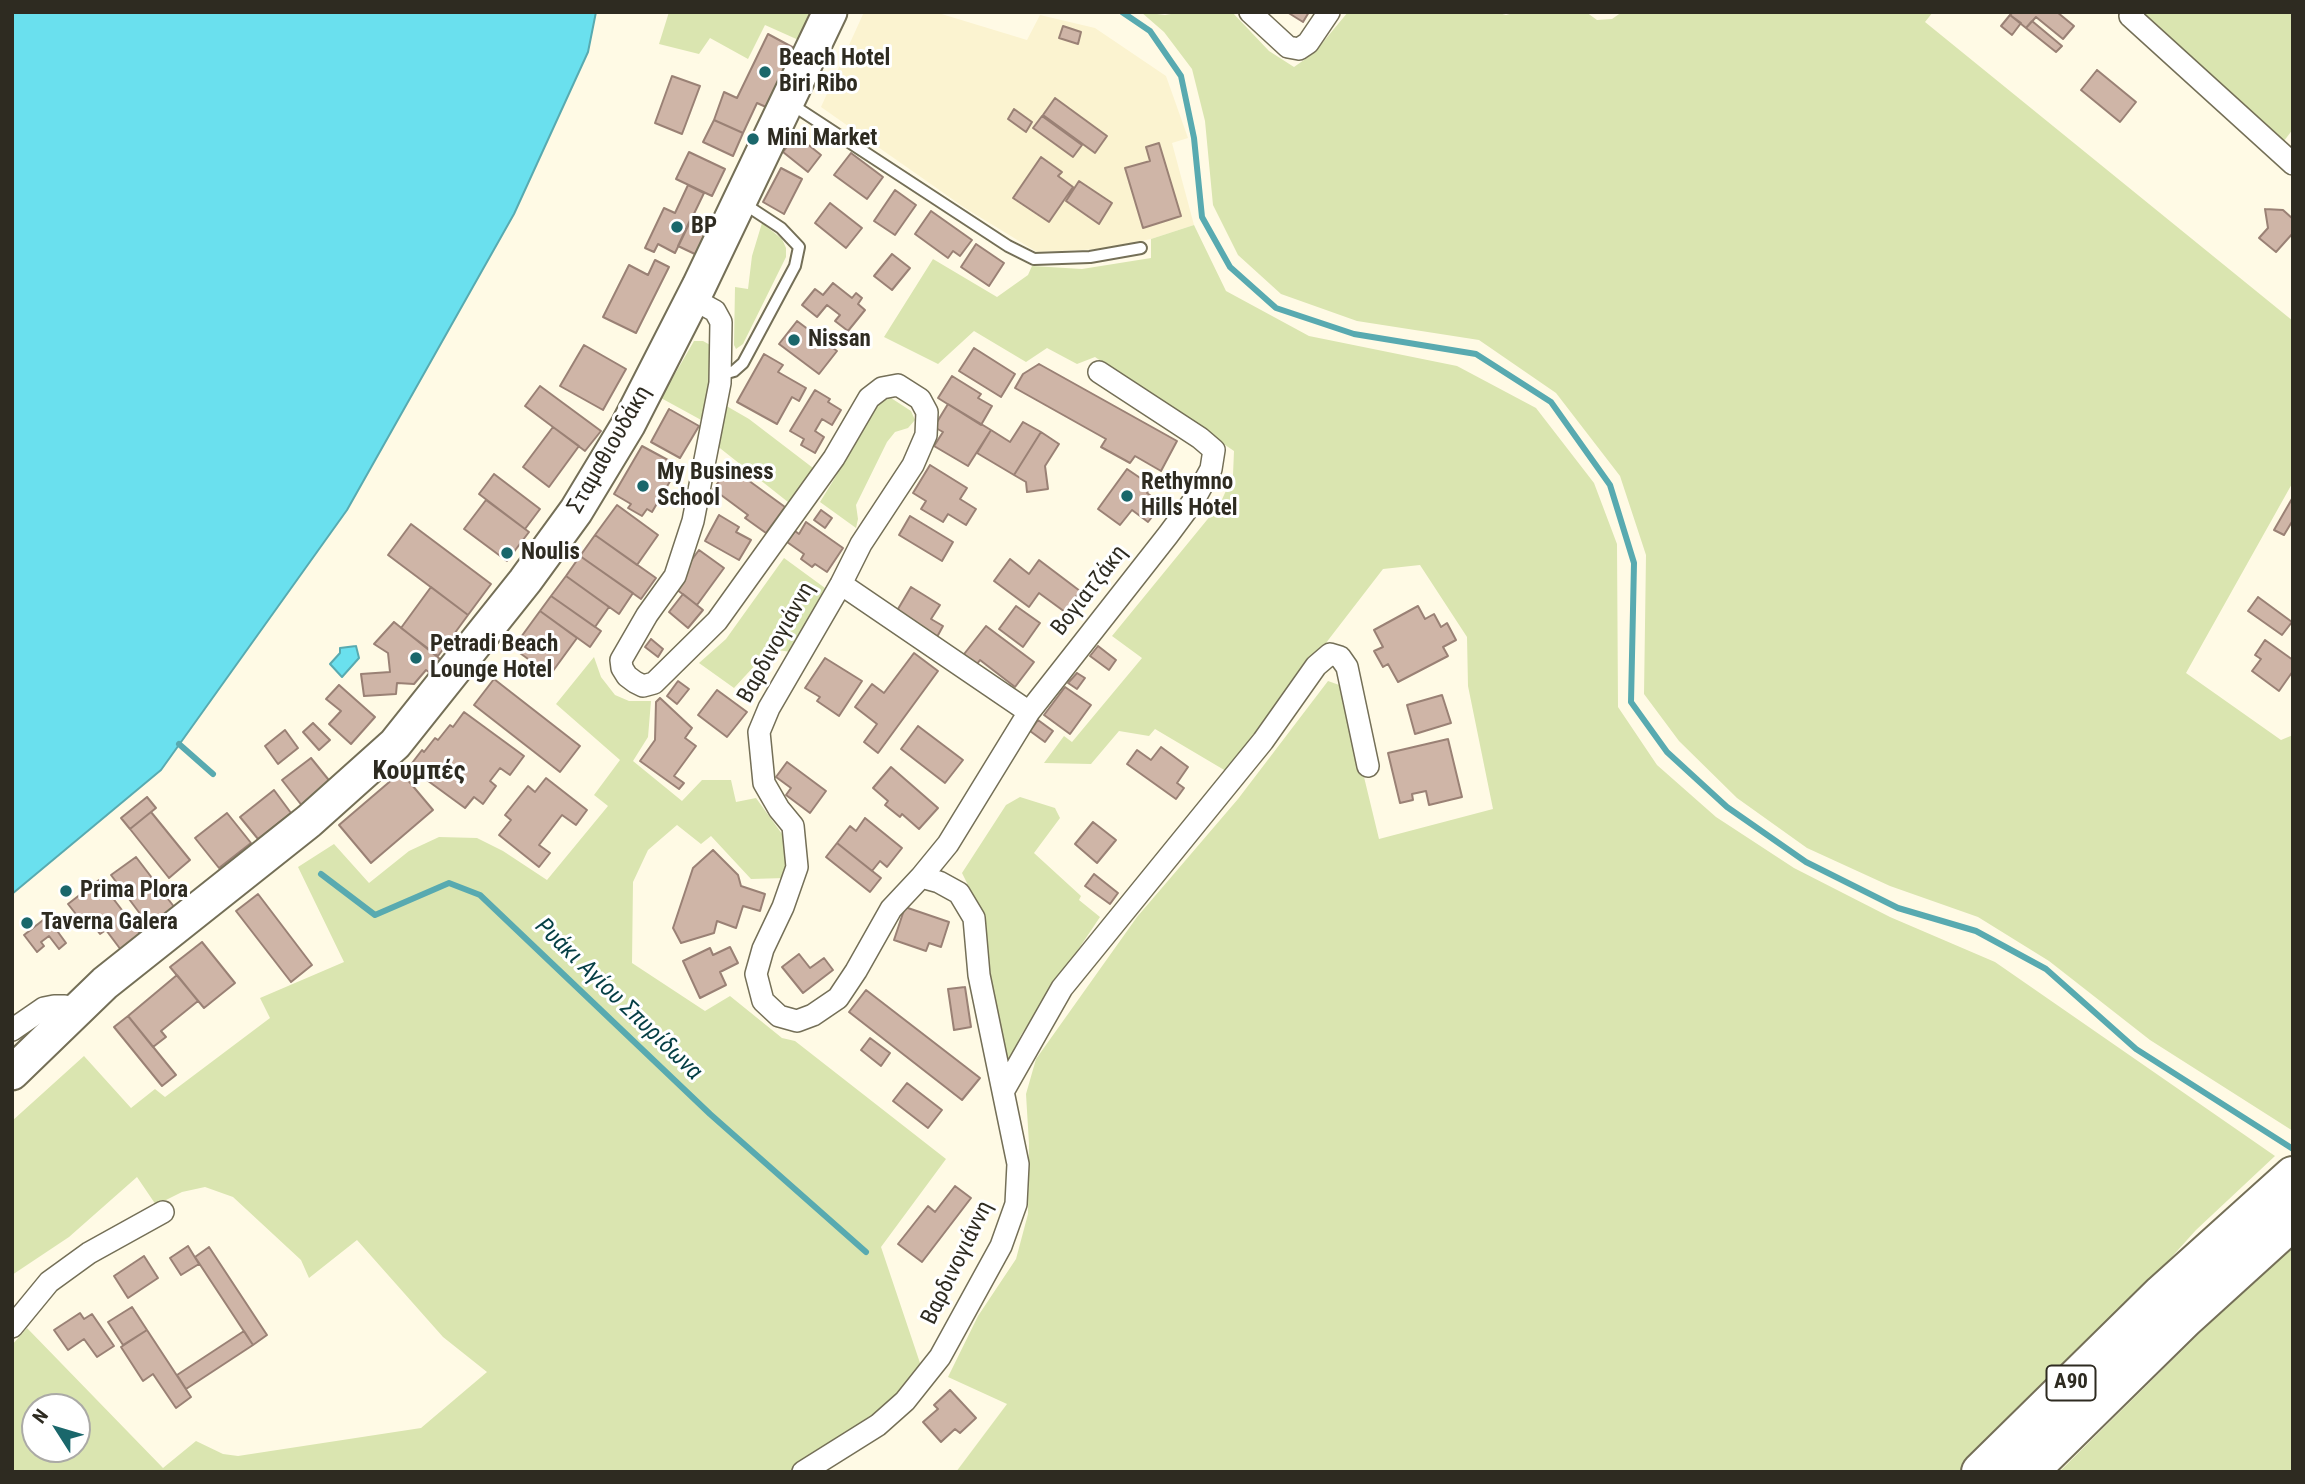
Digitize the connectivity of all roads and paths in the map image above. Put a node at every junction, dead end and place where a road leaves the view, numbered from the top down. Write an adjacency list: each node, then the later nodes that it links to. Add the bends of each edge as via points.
1 (830, 12): 5 (main road, Σταμαθιουδάκη)
2 (1250, 12): 3 (street, via 1288,47 1299,49)
3 (1329, 12)
4 (2134, 12): 6 (street, via 2130,16)
5 (788, 103): 7 (main road, Σταμαθιουδάκη); 8 (lane, via 1034,259 1090,257)
6 (2293, 164)
7 (740, 201): 9 (main road, Σταμαθιουδάκη); 11 (lane, via 799,247 795,266 743,363)
8 (1141, 248)
9 (692, 299): 11 (street, Βαρδινογιάννη, via 715,311 721,322); 16 (main road, Σταμαθιουδάκη, via 628,425 576,511 395,744 309,821 105,983)
10 (1099, 372): 13 (street, Βογιατζάκη, via 1214,450 1211,469 1168,535)
11 (720, 375): 12 (street, Βαρδινογιάννη, via 693,521 675,576 621,660 622,668 643,686 654,683 717,621 834,458 869,398 882,388 898,385 920,399 927,412 926,435 913,465 861,544)
12 (841, 584): 13 (street); 15 (street, Βαρδινογιάννη, via 759,732 764,783 793,826 797,867 756,974 763,1000 779,1016 797,1021 838,998 891,909)
13 (1030, 712): 15 (street, Βογιατζάκη, via 948,844)
14 (1368, 766): 19 (street, via 1347,667 1340,657 1330,654 1062,988)
15 (921, 877): 19 (street, Βαρδινογιάννη, via 959,893 974,918 979,975)
16 (75, 1014): 17 (street, via 65,1006 44,1008); 18 (main road, Σταμαθιουδάκη)
17 (12, 1030)
18 (12, 1073)
19 (1004, 1090): 25 (street, Βαρδινογιάννη, via 1018,1164 1016,1204 1001,1246 940,1357 905,1401 878,1425)
20 (2293, 1176): 23 (highway, Α90)
21 (163, 1212): 24 (street, via 89,1253 49,1282)
22 (2293, 1220): 23 (highway, Α90)
23 (2173, 1307): 26 (highway, Α90); 27 (highway, Α90)
24 (12, 1327)
25 (803, 1472)
26 (1981, 1472)
27 (2028, 1472)

